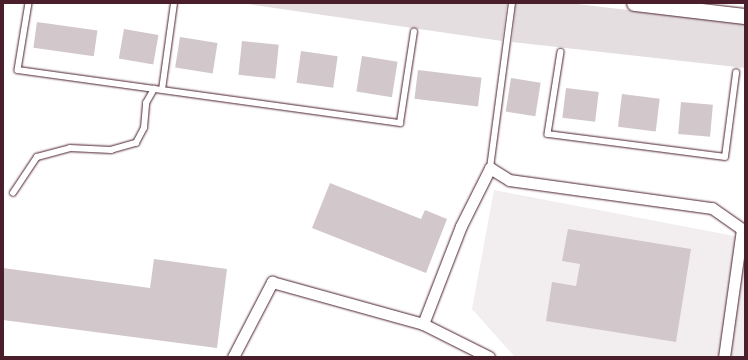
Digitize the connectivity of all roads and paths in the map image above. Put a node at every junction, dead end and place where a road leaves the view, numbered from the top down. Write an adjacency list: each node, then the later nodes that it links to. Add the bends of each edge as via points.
1 (29, 3): 9 (lane, via 18,70)
2 (174, 3): 10 (lane)
3 (512, 3): 11 (lane)
4 (634, 3): 5 (street)
5 (745, 16)
6 (414, 32): 10 (lane, via 400,123)
7 (561, 52): 8 (lane, via 548,134 725,157)
8 (736, 73)
9 (154, 89): 10 (lane); 12 (lane, via 146,103 144,128 136,143 111,150 70,148 37,157)
10 (162, 90)
11 (490, 168): 13 (street, via 509,180 712,208); 14 (street, via 461,226)
12 (12, 193)
13 (743, 230): 17 (street)
14 (424, 324): 15 (street, via 272,282); 16 (street)
15 (233, 357)
16 (489, 357)
17 (724, 357)

